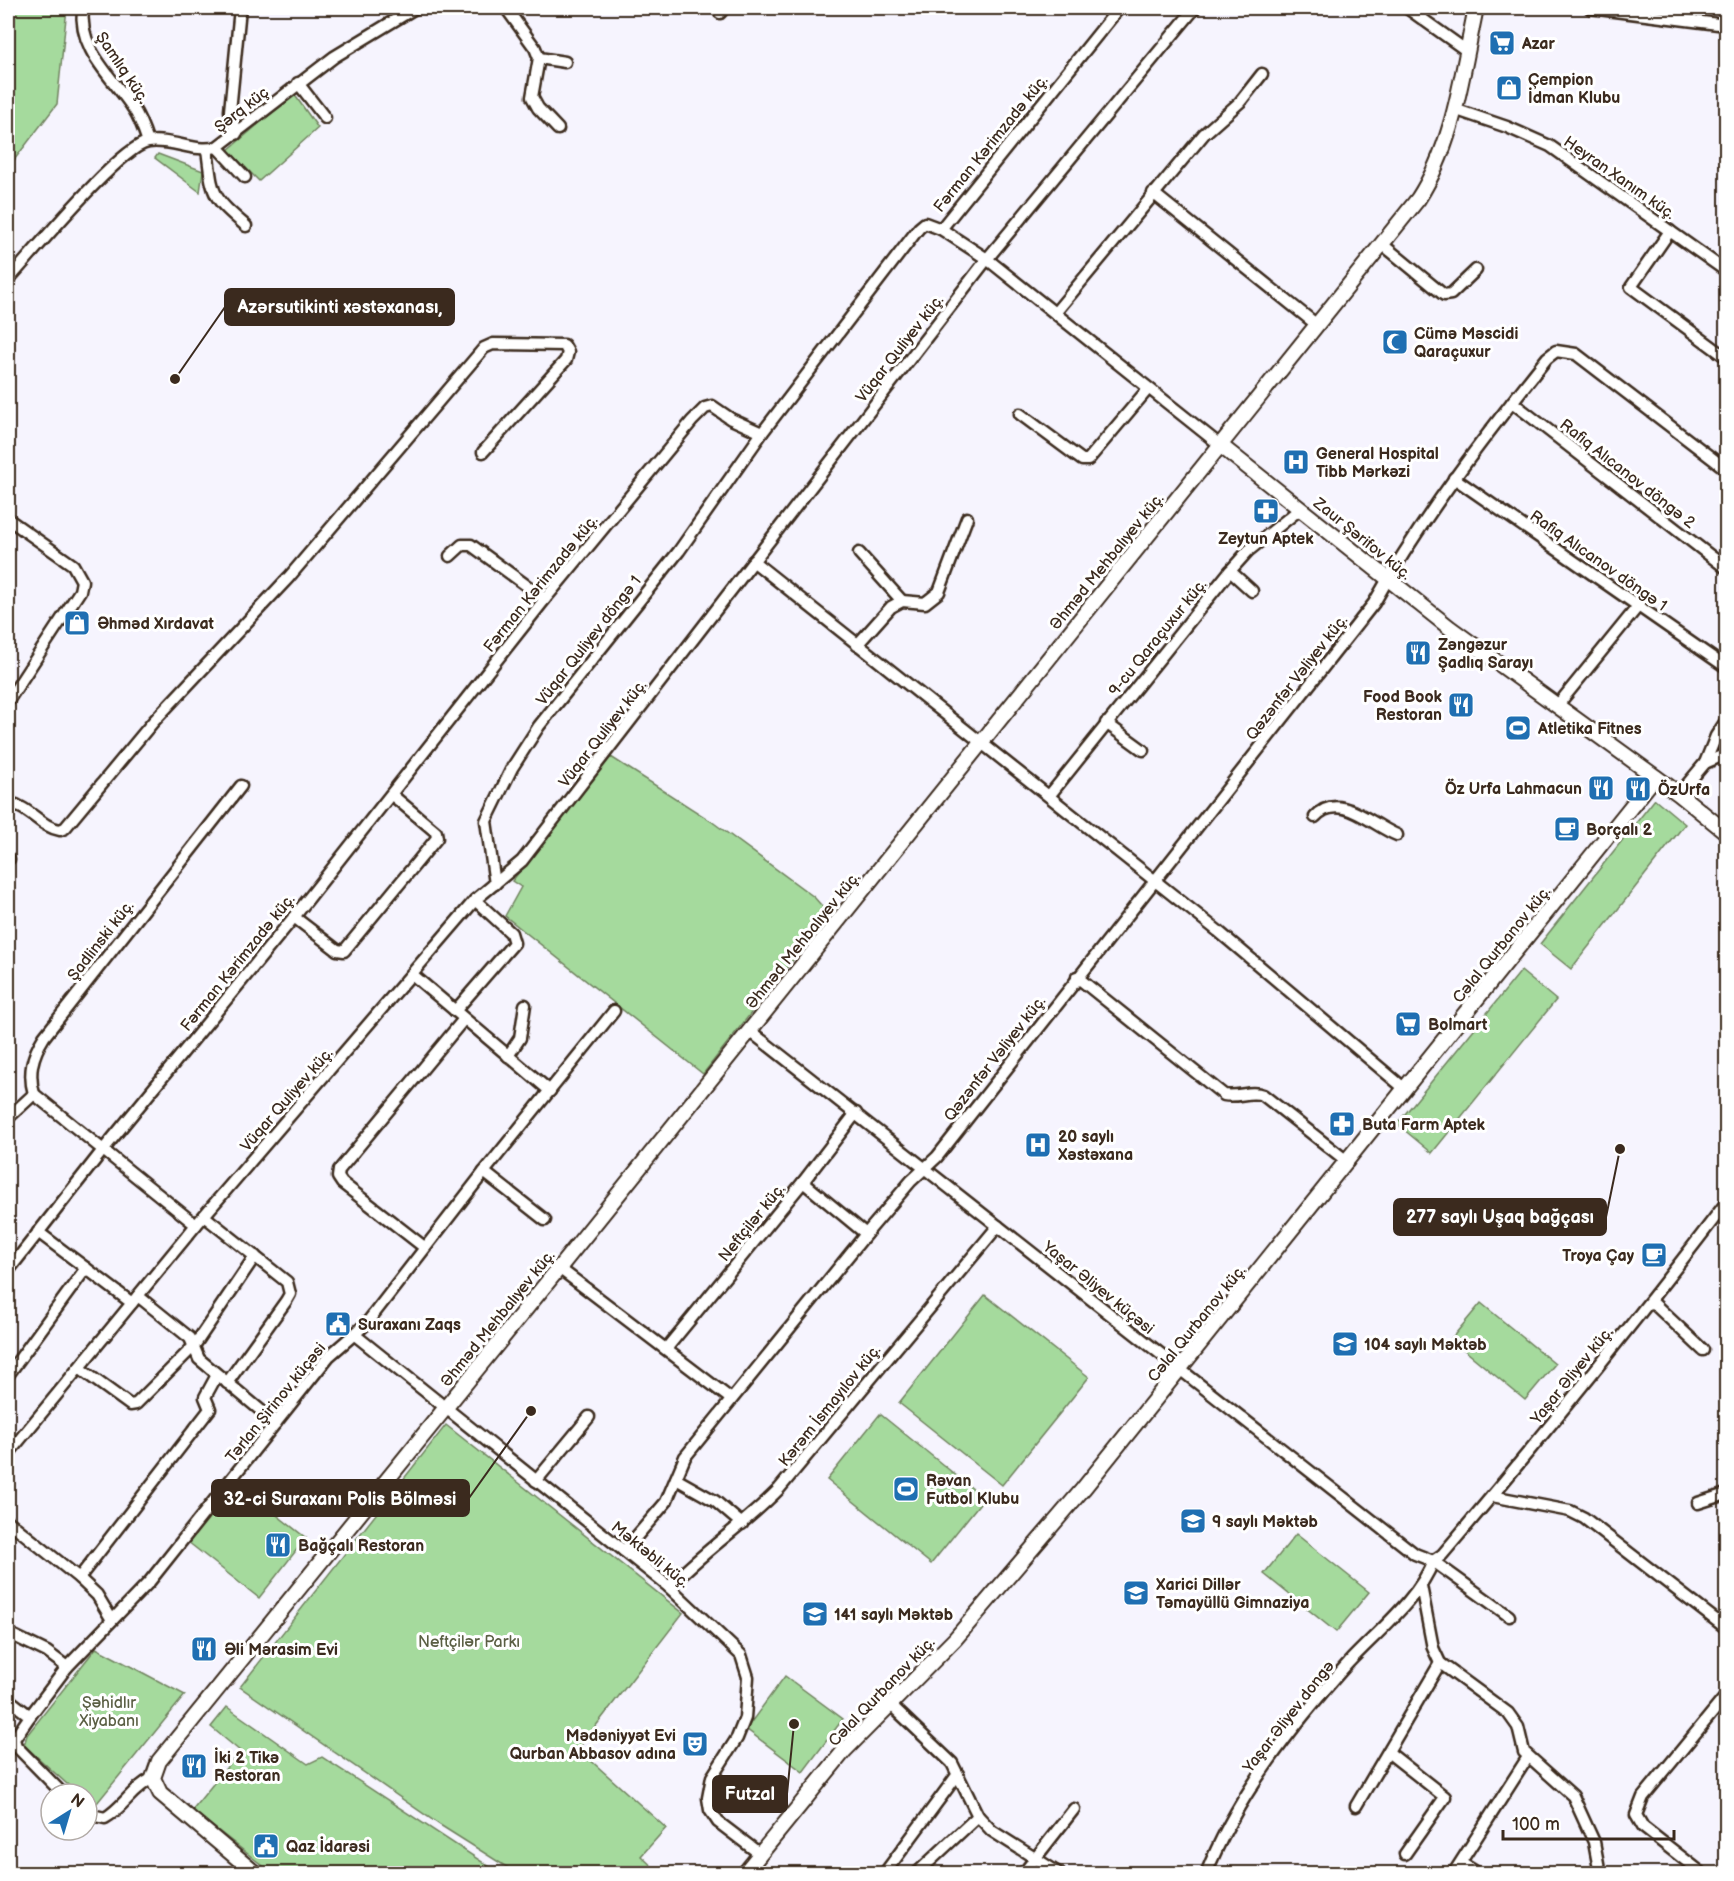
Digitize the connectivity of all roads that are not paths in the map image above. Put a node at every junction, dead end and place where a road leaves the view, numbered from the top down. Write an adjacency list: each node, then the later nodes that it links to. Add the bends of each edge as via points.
1 (83, 8): 20 (street, Şamlıq küç., via 81,26 86,42 135,109)
2 (240, 8): 19 (street, via 230,111)
3 (415, 8): 15 (street, Şərq küç, via 371,32)
4 (506, 8): 12 (street)
5 (1119, 8): 25 (street, Fərman Kərimzadə küç.)
6 (1195, 8): 28 (street, Vüqar Quliyev küç.)
7 (1407, 8): 11 (street)
8 (1476, 8): 11 (street, Əhməd Mehbalıyev küç.)
9 (1590, 8): 10 (street)
10 (1726, 25)
11 (1467, 51): 16 (street, Əhməd Mehbalıyev küç.)
12 (539, 58): 13 (street); 18 (street, via 532,97)
13 (565, 62)
14 (1262, 74): 23 (street)
15 (298, 83): 17 (street); 19 (street, Şərq küç)
16 (1454, 109): 26 (street, Heyran Xanım küç., via 1550,146); 27 (street, Əhməd Mehbalıyev küç., via 1442,154 1428,183)
17 (325, 118)
18 (558, 129)
19 (236, 134): 21 (street, Şərq küç)
20 (148, 142): 21 (street, Şərq küç); 31 (street, via 132,149 116,164)
21 (212, 148): 22 (street); 24 (street, via 212,191 216,200)
22 (246, 177)
23 (1153, 193): 32 (street); 33 (street)
24 (246, 226)
25 (941, 229): 28 (street, Zaur Şərifov küç.); 38 (street, Fərman Kərimzadə küç., via 924,224 919,228)
26 (1670, 231): 30 (street, Heyran Xanım küç.); 34 (street, via 1631,287)
27 (1382, 244): 29 (street, via 1444,295 1451,294); 33 (street, Əhməd Mehbalıyev küç.)
28 (987, 260): 32 (street, Zaur Şərifov küç.); 48 (street, Vüqar Quliyev küç.)
29 (1476, 270)
30 (1726, 271)
31 (8, 280)
32 (1055, 313): 35 (street, Zaur Şərifov küç.)
33 (1317, 325): 39 (street, Əhməd Mehbalıyev küç.)
34 (1726, 357)
35 (1148, 389): 37 (street, via 1088,460 1082,460); 39 (street, Zaur Şərifov küç.)
36 (1512, 402): 41 (street, Qəzənfər Vəliyev küç., via 1546,358 1556,351 1576,354); 42 (street, Qəzənfər Vəliyev küç.); 49 (street, Rafiq Alıcanov döngə 2)
37 (1020, 414)
38 (762, 433): 53 (street, Fərman Kərimzadə küç., via 712,406 700,412); 76 (street, Vüqar Quliyev döngə 1, via 685,542 560,698 512,768 486,821)
39 (1220, 445): 43 (street, Zaur Şərifov küç.); 62 (street, Əhməd Mehbalıyev küç.)
40 (483, 452): 71 (street, via 566,360 568,352 564,345 493,344 484,348 289,578 153,722 64,828 52,828 23,807)
41 (1726, 469)
42 (1454, 478): 51 (street, Qəzənfər Vəliyev küç.); 55 (street, Rafiq Alıcanov döngə 1)
43 (1300, 509): 50 (street, 9-cu Qaraçuxur küç., via 1248,551); 51 (street, Zaur Şərifov küç.)
44 (967, 518): 54 (street, via 939,592 925,603)
45 (8, 519): 58 (street, via 73,565 82,581 80,591)
46 (859, 554): 54 (street)
47 (450, 556): 53 (street, via 462,545 471,545)
48 (753, 561): 56 (street); 76 (street, Vüqar Quliyev küç., via 522,861)
49 (1726, 568)
50 (1230, 571): 52 (street); 61 (street, 9-cu Qaraçuxur küç.)
51 (1387, 580): 59 (street, Zaur Şərifov küç.); 75 (street, Qəzənfər Vəliyev küç., via 1374,603)
52 (1252, 591)
53 (545, 599): 69 (street, Fərman Kərimzadə küç.)
54 (902, 601): 56 (street, via 885,613)
55 (1639, 605): 57 (street, Rafiq Alıcanov döngə 1); 59 (street)
56 (857, 645): 62 (street)
57 (1726, 667)
58 (8, 701)
59 (1557, 706): 66 (street, Zaur Şərifov küç.)
60 (1726, 721): 65 (street)
61 (1106, 723): 63 (street); 70 (street, 9-cu Qaraçuxur küç.)
62 (981, 742): 70 (street); 85 (street, Əhməd Mehbalıyev küç.)
63 (1143, 750)
64 (1726, 754): 65 (street)
65 (1705, 763): 68 (street)
66 (1655, 777): 68 (street, Zaur Şərifov küç.); 87 (street, Cəlal Qurbanov küç.)
67 (241, 786): 89 (street, Şadlinski küç., via 44,1037 32,1063)
68 (1679, 794): 73 (street, Zaur Şərifov küç.)
69 (392, 795): 78 (street, Fərman Kərimzadə küç.); 78 (street, via 436,832 437,838 344,951 337,950)
70 (1049, 796): 75 (street)
71 (8, 803)
72 (1315, 817): 74 (street, via 1324,810 1352,810)
73 (1726, 832)
74 (1396, 835)
75 (1155, 880): 80 (street, Qəzənfər Vəliyev küç.); 87 (street)
76 (495, 884): 77 (street, Vüqar Quliyev küç.)
77 (475, 900): 79 (street, Vüqar Quliyev küç.); 82 (street, via 511,933 514,942)
78 (294, 917): 92 (street, Fərman Kərimzadə küç.)
79 (413, 975): 82 (street); 98 (street, Vüqar Quliyev küç.)
80 (1077, 977): 93 (street, via 1224,1095 1263,1095); 94 (street, Qəzənfər Vəliyev küç.)
81 (525, 1005): 86 (street, via 520,1038)
82 (455, 1011): 84 (street)
83 (614, 1011): 88 (street, Tərlan Şirinov küçəsi)
84 (464, 1019): 86 (street); 104 (street, via 339,1170 342,1183)
85 (750, 1031): 90 (street, Yaşar Əliyev küçəsi); 107 (street, Əhməd Mehbalıyev küç.)
86 (508, 1056): 88 (street)
87 (1406, 1089): 93 (street, Cəlal Qurbanov küç.)
88 (550, 1091): 95 (street, Tərlan Şirinov küçəsi)
89 (34, 1094): 91 (street); 92 (street)
90 (856, 1113): 94 (street, Yaşar Əliyev küçəsi); 96 (street, Neftçilər küç.)
91 (8, 1118)
92 (103, 1150): 100 (street); 102 (street, Fərman Kərimzadə küç.)
93 (1348, 1162): 116 (street, Cəlal Qurbanov küç.)
94 (926, 1168): 101 (street, Yaşar Əliyev küçəsi); 103 (street, Qəzənfər Vəliyev küç.)
95 (484, 1172): 99 (street); 104 (street, Tərlan Şirinov küçəsi)
96 (803, 1182): 103 (street); 113 (street, Neftçilər küç.)
97 (1726, 1203): 110 (street, Yaşar Əliyev küç.)
98 (204, 1216): 100 (street, Vüqar Quliyev küç.); 105 (street)
99 (545, 1220)
100 (196, 1225): 109 (street, Vüqar Quliyev küç.)
101 (998, 1226): 116 (street, Yaşar Əliyev küçəsi); 131 (street, Kərəm İsmayılov küç., via 779,1489)
102 (38, 1232): 106 (street); 108 (street, Fərman Kərimzadə küç.)
103 (866, 1234): 120 (street, Qəzənfər Vəliyev küç.)
104 (424, 1247): 111 (street, Tərlan Şirinov küçəsi)
105 (255, 1257): 112 (street); 119 (street, via 287,1281 290,1294)
106 (86, 1268): 109 (street); 117 (street)
107 (559, 1268): 113 (street); 121 (street, Əhməd Mehbalıyev küç.)
108 (8, 1271)
109 (135, 1300): 112 (street, via 182,1331); 115 (street, Vüqar Quliyev küç.)
110 (1651, 1301): 114 (street); 128 (street, Yaşar Əliyev küç.)
111 (355, 1335): 121 (street, Məktəbli küç.); 123 (street, Tərlan Şirinov küçəsi, via 329,1356)
112 (194, 1346): 115 (street, via 136,1404 130,1405); 118 (street, via 199,1359)
113 (666, 1349): 120 (street)
114 (1703, 1350)
115 (79, 1368): 124 (street, Vüqar Quliyev küç.)
116 (1178, 1370): 133 (street, Yaşar Əliyev küçəsi, via 1415,1554); 145 (street, Cəlal Qurbanov küç., via 981,1609)
117 (8, 1375)
118 (217, 1375): 119 (street); 134 (street, via 205,1397 210,1410)
119 (227, 1383): 123 (street)
120 (731, 1399): 125 (street, Qəzənfər Vəliyev küç., via 685,1457)
121 (446, 1408): 126 (street, Məktəbli küç.); 150 (street, Əhməd Mehbalıyev küç., via 166,1751)
122 (589, 1417): 126 (street)
123 (276, 1423): 138 (street, Tərlan Şirinov küçəsi, via 150,1581)
124 (8, 1454)
125 (676, 1479): 131 (street, via 715,1501); 132 (street, Qəzənfər Vəliyev küç., via 666,1502)
126 (536, 1480): 132 (street, Məktəbli küç.)
127 (1726, 1494): 129 (street)
128 (1492, 1496): 133 (street, Yaşar Əliyev küç.); 139 (street, via 1570,1511 1584,1518)
129 (1698, 1503)
130 (8, 1521): 134 (street)
131 (742, 1524): 136 (street, Kərəm İsmayılov küç.)
132 (624, 1551): 136 (street, Məktəbli küç.)
133 (1433, 1561): 135 (street, Yaşar Əliyev dongə); 137 (street, Yaşar Əliyev küçəsi)
134 (79, 1578): 138 (street, via 97,1595)
135 (1421, 1586): 141 (street, via 1433,1648); 166 (street, Yaşar Əliyev dongə, via 1312,1705 1244,1798)
136 (669, 1587): 156 (street, Məktəbli küç., via 728,1641 746,1665 749,1690 745,1718 712,1777 708,1797 718,1822)
137 (1509, 1616)
138 (112, 1620): 142 (street, Tərlan Şirinov küçəsi)
139 (1726, 1628)
140 (8, 1633): 142 (street, via 47,1652)
141 (1440, 1664): 147 (street); 148 (street, via 1508,1713 1518,1727)
142 (67, 1667): 146 (street)
143 (1726, 1696): 170 (street, via 1643,1797 1636,1815 1643,1827)
144 (8, 1699): 146 (street)
145 (890, 1703): 149 (street, via 952,1763); 156 (street, Cəlal Qurbanov küç., via 844,1751)
146 (30, 1716): 151 (street, via 17,1732 16,1746)
147 (1388, 1752): 152 (street); 157 (street, via 1445,1797)
148 (1528, 1757): 159 (street); 169 (street, via 1573,1796 1594,1842)
149 (958, 1774): 154 (street); 162 (street)
150 (153, 1778): 155 (street, via 134,1789 110,1815); 160 (street, via 171,1805)
151 (51, 1782)
152 (1356, 1806)
153 (1074, 1809): 158 (street)
154 (978, 1816): 158 (street, via 992,1831); 163 (street)
155 (99, 1817)
156 (760, 1854): 161 (street, Cəlal Qurbanov küç.)
157 (1405, 1854)
158 (1035, 1859): 164 (street); 165 (street)
159 (1461, 1863): 167 (street); 168 (street)
160 (256, 1874)
161 (744, 1874)
162 (884, 1874)
163 (916, 1874)
164 (1023, 1874)
165 (1060, 1874)
166 (1206, 1874)
167 (1453, 1874)
168 (1479, 1874)
169 (1600, 1874)
170 (1703, 1874)

